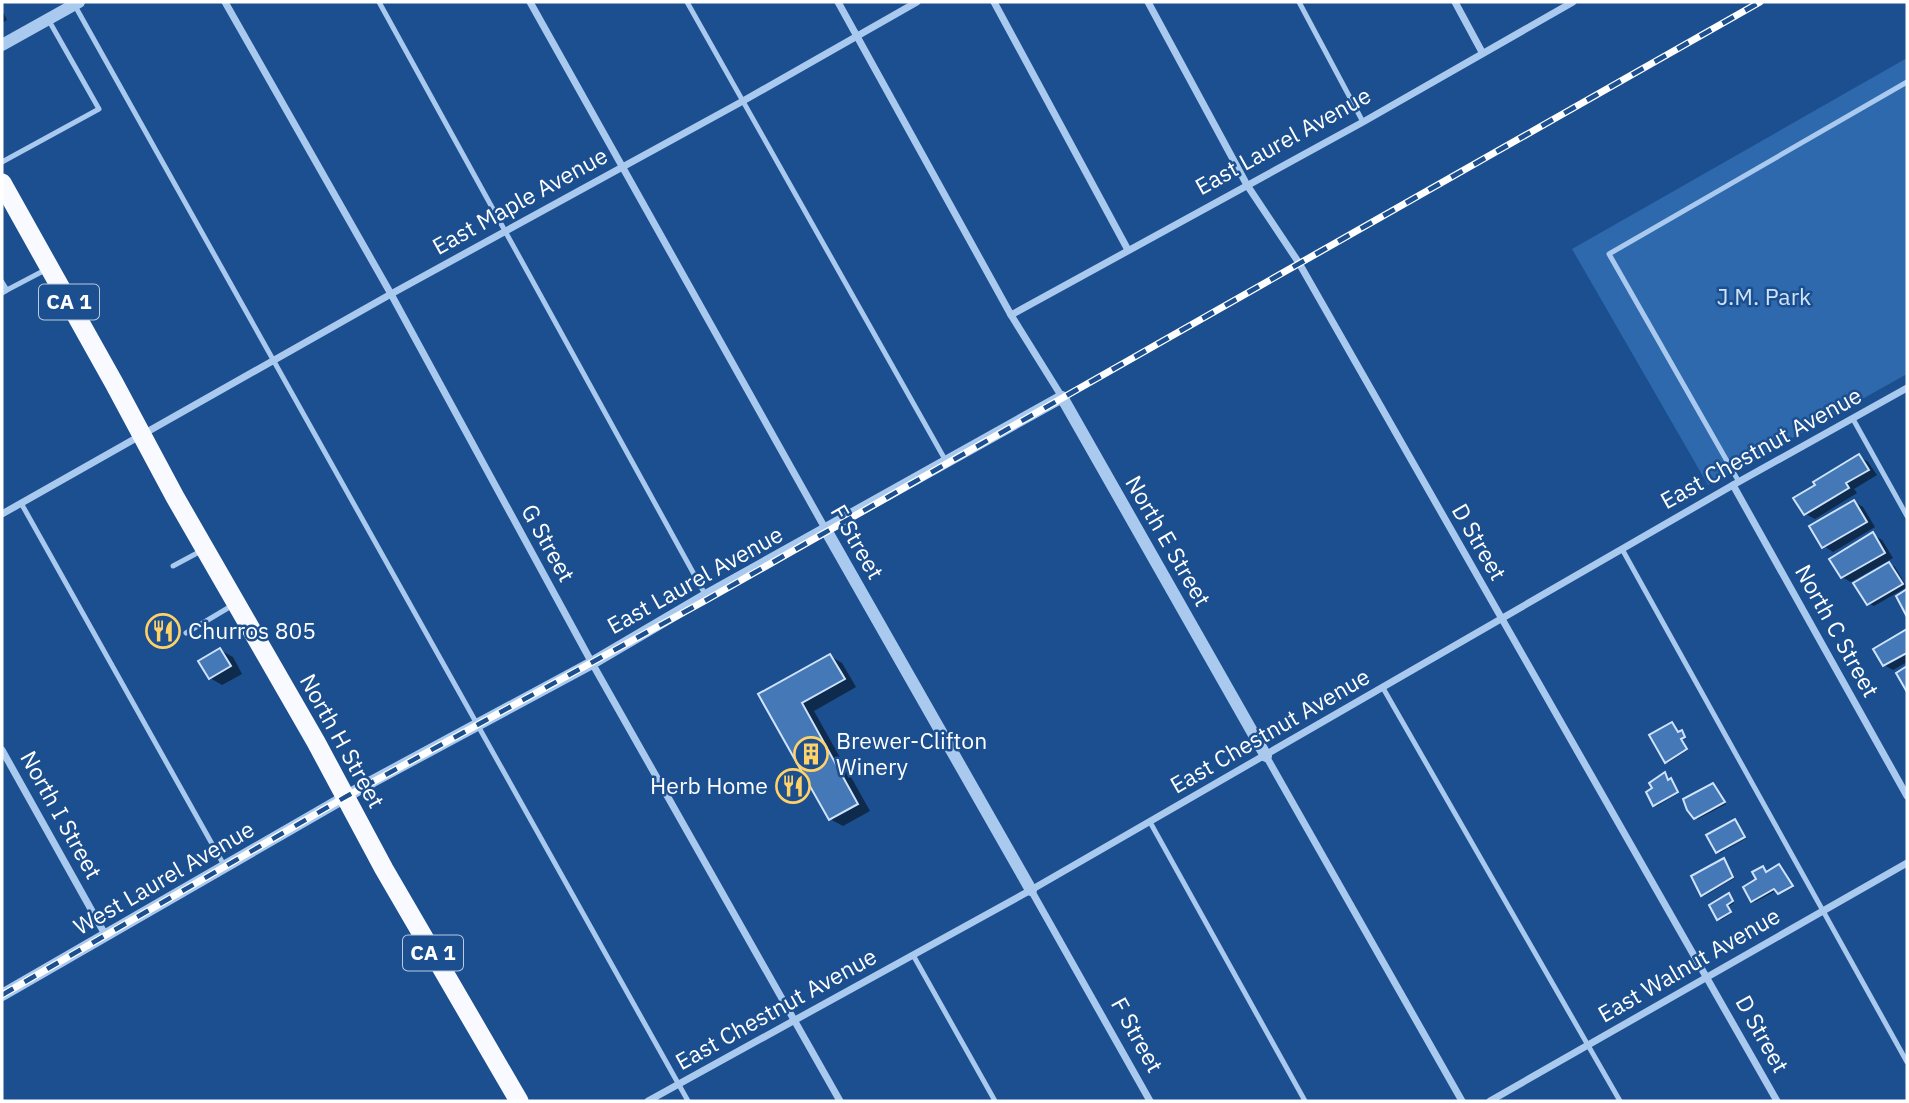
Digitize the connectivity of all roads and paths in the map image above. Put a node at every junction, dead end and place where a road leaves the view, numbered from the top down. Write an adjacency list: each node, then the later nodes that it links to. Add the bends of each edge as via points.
1 (225, 2): 29 (street, G Street)
2 (379, 2): 24 (lane)
3 (530, 2): 21 (street, F Street)
4 (687, 2): 18 (lane)
5 (838, 2): 14 (street, North E Street)
6 (917, 2): 14 (street, East Maple Avenue)
7 (994, 2): 25 (street)
8 (1149, 2): 23 (street, D Street)
9 (1300, 2): 19 (lane)
10 (1455, 2): 16 (street)
11 (1573, 2): 16 (street, East Laurel Avenue)
12 (75, 3): 13 (street); 31 (lane)
13 (48, 19): 15 (street); 20 (lane, via 99,108)
14 (856, 36): 18 (street, East Maple Avenue); 30 (street, North E Street)
15 (2, 45)
16 (1482, 52): 19 (street, East Laurel Avenue)
17 (1907, 82): 37 (lane, via 1609,254)
18 (743, 101): 21 (street, East Maple Avenue); 36 (lane)
19 (1363, 122): 23 (street, East Laurel Avenue)
20 (2, 162)
21 (621, 167): 24 (street, East Maple Avenue); 41 (street, F Street)
22 (2, 183): 26 (highway, North H Street / CA 1)
23 (1247, 185): 25 (street, East Laurel Avenue); 47 (street, D Street, via 1299,263)
24 (506, 232): 29 (street, East Maple Avenue); 45 (lane)
25 (1128, 250): 30 (street, East Laurel Avenue)
26 (50, 268): 28 (lane); 35 (highway, North H Street / CA 1)
27 (2, 282): 28 (lane)
28 (4, 291)
29 (391, 294): 31 (street, East Maple Avenue); 49 (street, G Street)
30 (1011, 315): 33 (street, North E Street)
31 (272, 361): 35 (street, East Maple Avenue); 51 (lane)
32 (1907, 388): 34 (street, East Chestnut Avenue)
33 (1062, 397): 36 (street, East Laurel Avenue); 53 (street, North E Street)
34 (1853, 419): 37 (street, East Chestnut Avenue); 40 (lane)
35 (141, 435): 38 (street, East Maple Avenue); 42 (highway, North H Street / CA 1)
36 (947, 463): 41 (street, East Laurel Avenue)
37 (1736, 484): 43 (street, East Chestnut Avenue); 55 (street, North C Street)
38 (21, 503): 39 (street, East Maple Avenue); 58 (lane)
39 (2, 514)
40 (1907, 516)
41 (826, 530): 45 (street, East Laurel Avenue); 59 (street, F Street)
42 (205, 548): 44 (lane); 46 (highway, North H Street / CA 1)
43 (1622, 549): 47 (street, East Chestnut Avenue); 60 (lane)
44 (173, 566)
45 (707, 597): 49 (street, East Laurel Avenue)
46 (236, 603): 48 (lane); 54 (highway, North H Street / CA 1)
47 (1501, 619): 50 (street, East Chestnut Avenue); 63 (street, D Street)
48 (186, 633)
49 (592, 663): 51 (street, East Laurel Avenue); 65 (street, G Street)
50 (1383, 688): 53 (street, East Chestnut Avenue); 66 (lane)
51 (477, 723): 54 (street, East Laurel Avenue); 68 (lane)
52 (2, 750): 61 (street, North I Street)
53 (1266, 756): 56 (street, East Chestnut Avenue); 76 (street, North E Street)
54 (346, 796): 58 (street, West Laurel Avenue); 69 (highway, North H Street / CA 1)
55 (1907, 796)
56 (1150, 822): 59 (street, East Chestnut Avenue); 75 (lane)
57 (1907, 863): 60 (street, East Walnut Avenue)
58 (225, 867): 61 (street, West Laurel Avenue)
59 (1031, 890): 62 (street, East Chestnut Avenue); 74 (street, F Street)
60 (1824, 910): 63 (street, East Walnut Avenue); 67 (lane)
61 (106, 936): 64 (street, West Laurel Avenue)
62 (913, 955): 65 (street, East Chestnut Avenue); 73 (lane)
63 (1708, 976): 66 (street, East Walnut Avenue); 79 (street, D Street)
64 (2, 995)
65 (794, 1021): 68 (street, East Chestnut Avenue); 72 (street, G Street)
66 (1588, 1045): 77 (street, East Walnut Avenue); 78 (lane)
67 (1907, 1062)
68 (678, 1084): 70 (street, East Chestnut Avenue); 71 (lane)
69 (519, 1101)
70 (648, 1101)
71 (688, 1101)
72 (840, 1101)
73 (995, 1101)
74 (1150, 1101)
75 (1305, 1101)
76 (1462, 1101)
77 (1490, 1101)
78 (1620, 1101)
79 (1777, 1101)

